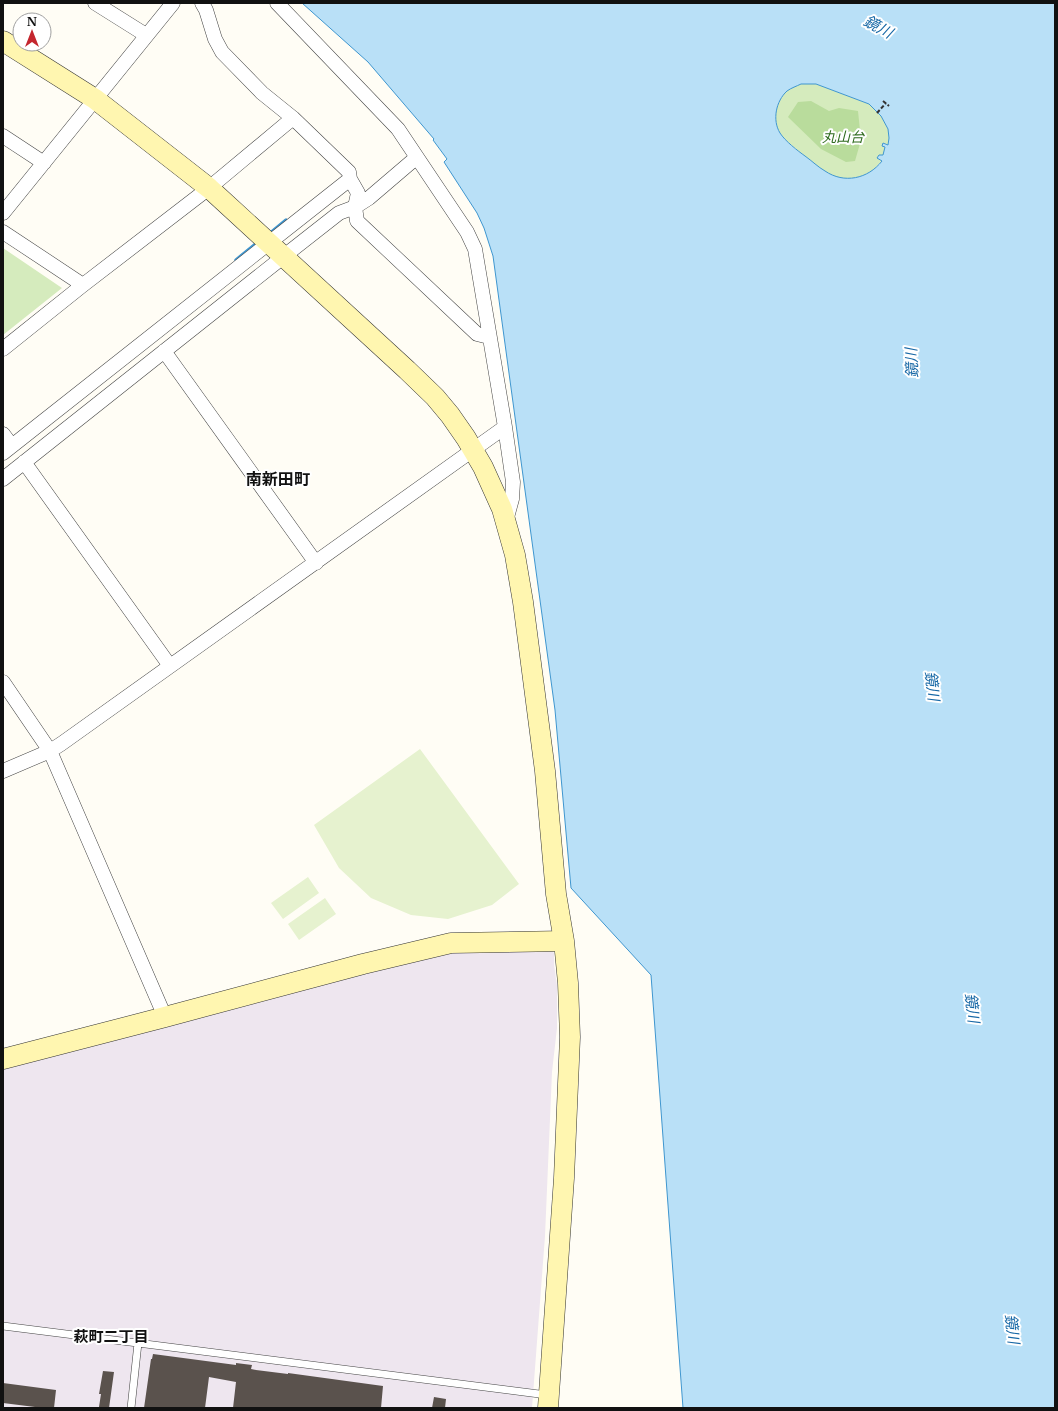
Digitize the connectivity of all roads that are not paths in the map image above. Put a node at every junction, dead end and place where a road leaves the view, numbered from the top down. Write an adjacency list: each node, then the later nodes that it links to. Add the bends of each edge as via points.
1 (95, 3): 5 (street)
2 (173, 3): 5 (street)
3 (202, 3): 8 (street, via 222,52 262,93)
4 (277, 3): 10 (street, via 398,129)
5 (146, 35): 7 (street)
6 (3, 41): 7 (street)
7 (95, 99): 11 (street); 13 (street)
8 (293, 118): 12 (street, via 350,172); 13 (street)
9 (3, 136): 11 (street)
10 (417, 157): 14 (street); 20 (street, via 467,232 475,249)
11 (44, 163): 15 (street)
12 (350, 179): 14 (street, via 358,194); 17 (street)
13 (209, 188): 17 (street); 19 (street)
14 (355, 207): 18 (street, via 339,214); 20 (street, via 356,221 477,334)
15 (3, 213)
16 (3, 232): 19 (street)
17 (269, 243): 18 (street); 25 (street)
18 (284, 257): 22 (street); 26 (street, via 435,398 450,415)
19 (83, 285): 21 (street)
20 (489, 337): 23 (street)
21 (3, 349)
22 (164, 351): 27 (street); 30 (street)
23 (505, 427): 26 (street); 29 (street, via 513,482)
24 (3, 434): 25 (street)
25 (8, 450)
26 (473, 450): 29 (street); 30 (street)
27 (24, 462): 28 (street); 31 (street)
28 (3, 478)
29 (506, 522): 35 (street, via 524,602 545,770 556,894)
30 (316, 563): 31 (street)
31 (170, 666): 33 (street)
32 (3, 682): 33 (street)
33 (50, 751): 34 (street); 36 (street)
34 (3, 771)
35 (564, 941): 36 (street, via 451,943); 40 (street, via 570,1037 564,1178)
36 (165, 1017): 37 (street)
37 (3, 1059)
38 (3, 1326): 39 (lane)
39 (138, 1343): 40 (lane); 41 (lane)
40 (549, 1402)
41 (131, 1408)

